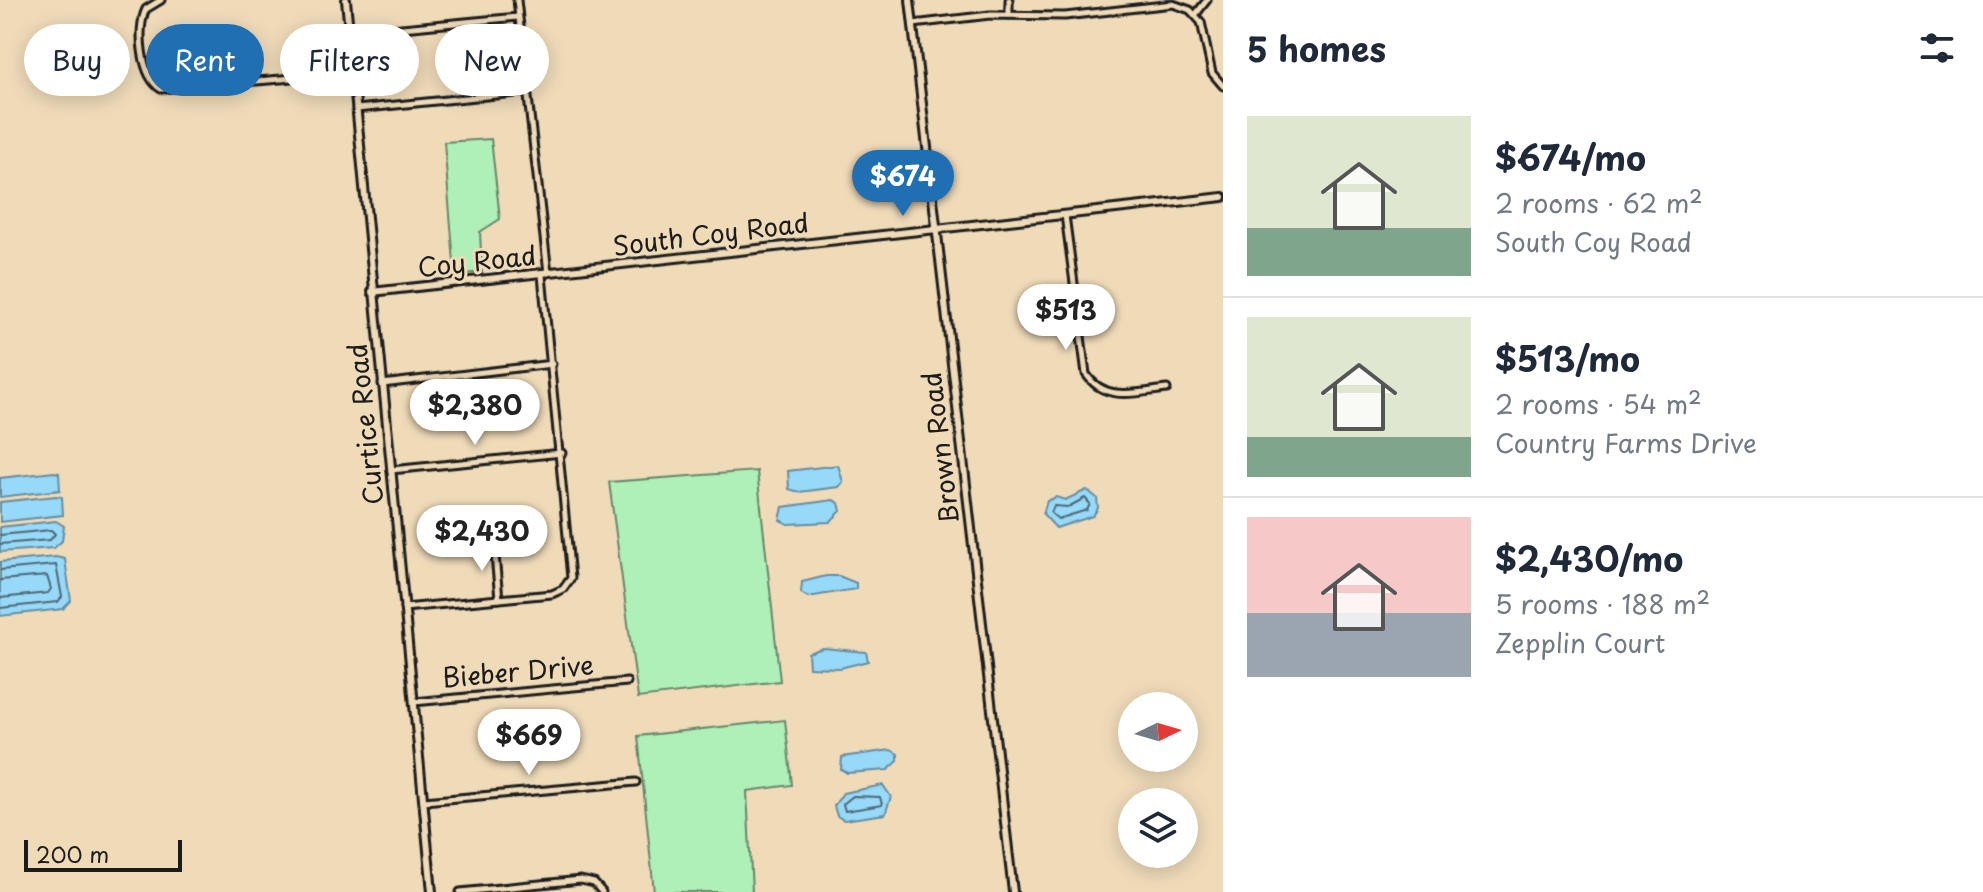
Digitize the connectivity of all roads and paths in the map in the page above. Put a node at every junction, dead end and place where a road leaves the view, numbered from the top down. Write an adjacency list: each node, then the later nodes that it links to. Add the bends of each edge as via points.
1 (161, 0): 14 (street, via 149,5 143,17 151,80 169,91)
2 (346, 0): 10 (street, Curtice Road)
3 (517, 0): 9 (street)
4 (910, 0): 12 (street, Brown Road)
5 (1009, 0): 8 (street)
6 (1207, 0): 7 (street)
7 (1196, 14): 8 (street, via 1173,4 1065,16); 15 (street, via 1206,30 1212,73)
8 (1009, 15): 12 (street)
9 (518, 17): 11 (street); 13 (street)
10 (348, 24)
11 (519, 24)
12 (913, 24): 22 (street, Brown Road)
13 (419, 26)
14 (280, 80)
15 (1220, 84)
16 (355, 96): 19 (street, Curtice Road)
17 (486, 96): 19 (street)
18 (526, 96): 24 (street)
19 (356, 109): 25 (street, Curtice Road)
20 (1223, 197): 21 (street, South Coy Road)
21 (1065, 215): 22 (street, South Coy Road); 28 (street, via 1086,374 1111,394)
22 (936, 229): 23 (street, South Coy Road); 42 (street, Brown Road)
23 (586, 269): 24 (street, Coy Road)
24 (545, 274): 25 (street, Coy Road); 26 (street)
25 (372, 292): 27 (street, Curtice Road)
26 (552, 364): 27 (street); 29 (street)
27 (382, 384): 30 (street, Curtice Road)
28 (1167, 389)
29 (562, 453): 30 (street); 32 (street, via 573,565 569,584 552,594)
30 (391, 470): 33 (street, Curtice Road)
31 (494, 544): 32 (street)
32 (499, 600): 33 (street)
33 (404, 608): 35 (street, Curtice Road)
34 (627, 682): 35 (street, Bieber Drive)
35 (414, 702): 37 (street, Curtice Road)
36 (636, 782): 37 (street)
37 (424, 801): 39 (street, Curtice Road)
38 (522, 889): 40 (street); 41 (street, via 585,880)
39 (432, 892)
40 (460, 892)
41 (602, 892)
42 (1013, 892)

